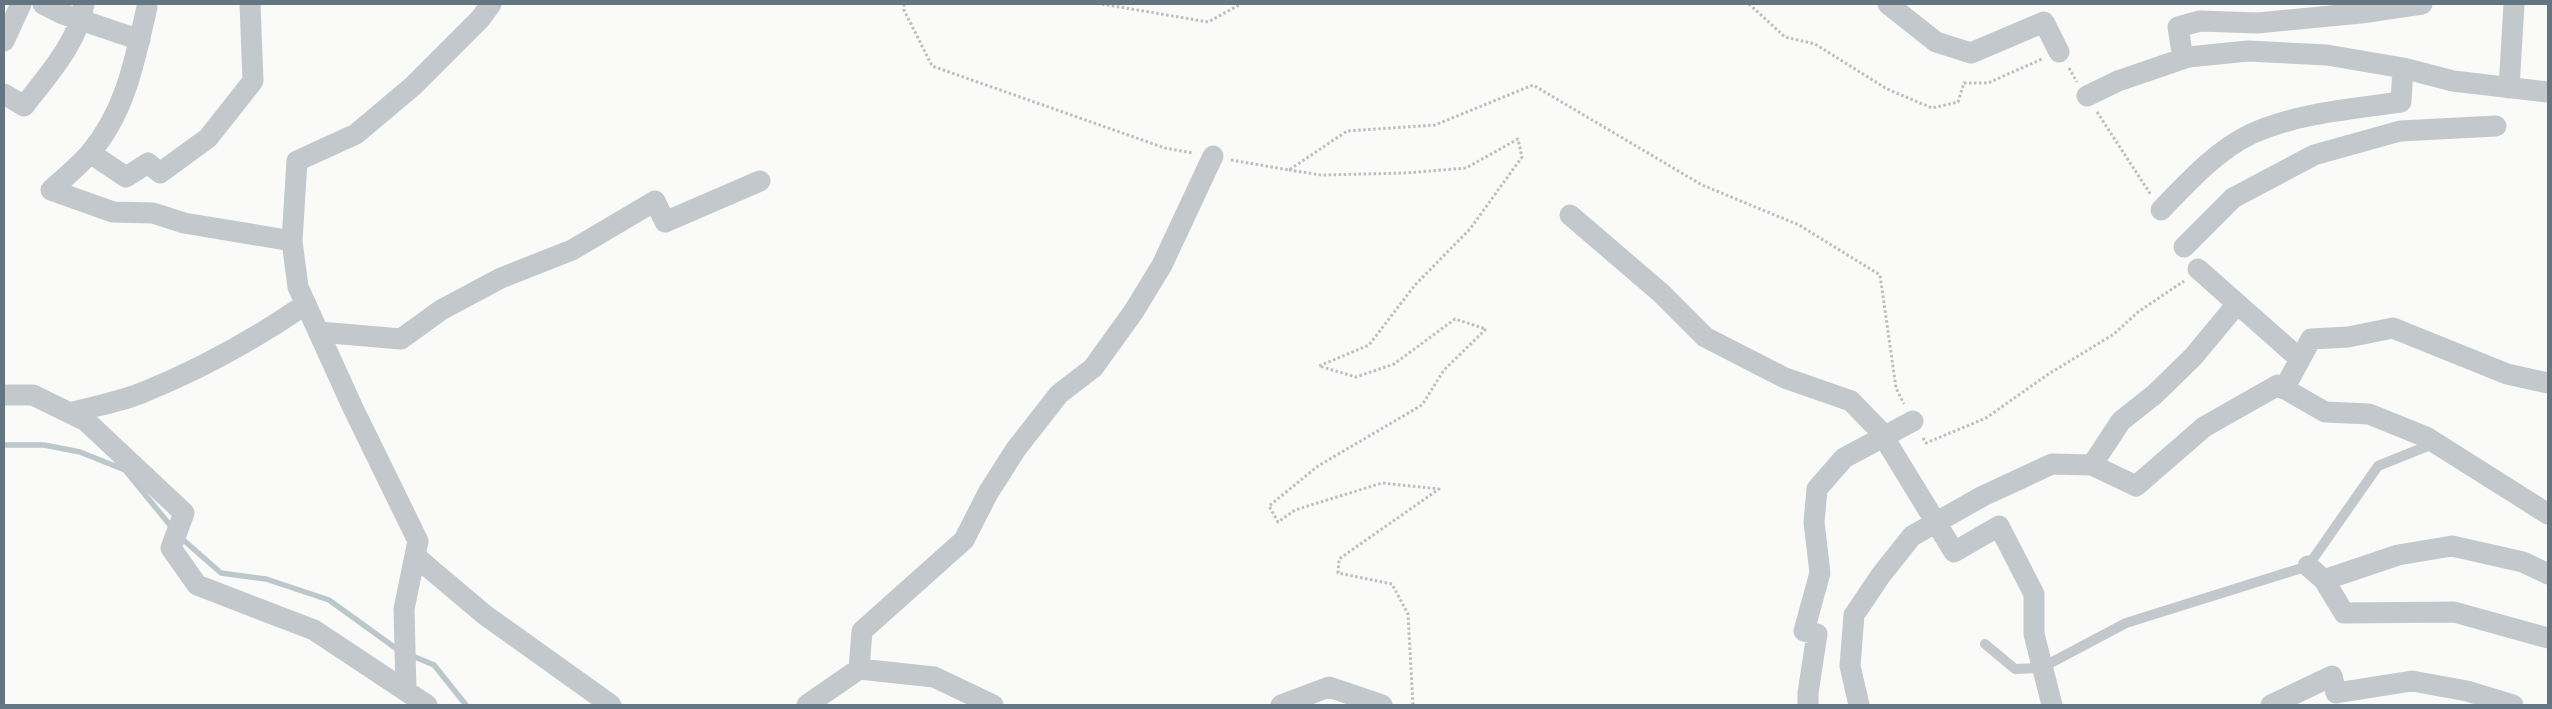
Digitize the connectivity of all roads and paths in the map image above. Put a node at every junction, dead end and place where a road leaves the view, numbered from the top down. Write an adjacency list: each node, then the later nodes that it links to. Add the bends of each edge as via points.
1 (21, 4): 15 (street)
2 (43, 4): 13 (street)
3 (250, 4): 24 (street, via 253,81 208,138 160,173 148,164 126,177)
4 (491, 4): 30 (street, via 413,86 356,134 297,161)
5 (904, 4): 25 (path, via 932,66 1165,148)
6 (1102, 4): 7 (path, via 1208,22)
7 (1241, 4)
8 (1749, 4): 16 (path, via 1785,37 1815,44 1887,89 1932,108 1958,102 1964,83 1988,83)
9 (1888, 4): 16 (street, via 1936,42 1971,53 2044,22)
10 (2422, 4): 17 (street, via 2257,23 2200,21 2178,28)
11 (2514, 4): 19 (street)
12 (147, 7): 14 (street)
13 (83, 12): 14 (street); 21 (street, via 56,64 24,106)
14 (140, 40): 24 (street, via 126,92)
15 (4, 42)
16 (2059, 52): 22 (path)
17 (2183, 59): 18 (street, via 2248,51 2327,55); 22 (street, via 2118,81)
18 (2403, 68): 19 (street, via 2453,81); 28 (street, via 2401,102 2308,115 2251,134 2206,165)
19 (2509, 88): 20 (street)
20 (2548, 92)
21 (4, 94)
22 (2087, 96): 28 (path)
23 (2496, 126): 31 (street, via 2400,131 2314,155 2233,198)
24 (90, 153): 30 (street, via 51,190 113,212 153,213 184,223)
25 (1213, 156): 26 (path); 53 (street, via 1162,264 1134,312 1093,368 1059,394 1016,449 964,540 862,632)
26 (1289, 170): 41 (path, via 1347,131 1435,125 1533,85 1702,185 1799,225 1880,275 1896,388); 61 (path, via 1321,175 1466,168 1518,139 1522,157 1470,228 1415,285 1368,345 1319,366 1356,376 1394,364 1455,319 1486,329 1444,370 1422,405 1318,466 1268,506 1278,522 1295,510 1382,483 1439,489 1339,559 1338,573 1392,584 1408,614)
27 (760, 181): 35 (street, via 665,222 655,202 572,250 501,278 441,310 401,339)
28 (2161, 210)
29 (1570, 215): 42 (street, via 1661,293 1705,337 1785,378 1851,401)
30 (292, 241): 33 (street, via 298,287)
31 (2184, 247)
32 (2198, 269): 34 (street); 41 (path, via 2173,290 2138,312 2114,334 1986,418 1926,444)
33 (306, 304): 35 (street); 40 (street, via 268,330 217,358 143,393)
34 (2237, 304): 36 (street); 44 (street, via 2193,357 2122,422)
35 (319, 332): 47 (street, via 418,541)
36 (2300, 359): 37 (street, via 2311,339 2348,337 2393,328 2507,374); 38 (street)
37 (2548, 383)
38 (2284, 388): 43 (street, via 2325,412 2369,414); 44 (street, via 2278,385 2204,427 2136,486)
39 (4, 395): 40 (street, via 33,395)
40 (70, 413): 54 (street, via 86,421 184,513 172,548 197,585 314,630)
41 (1914, 421): 42 (street)
42 (1884, 436): 46 (street); 62 (street, via 1844,458 1817,489 1814,522 1820,573 1804,631 1817,634)
43 (2436, 443): 45 (street); 48 (lane, via 2378,466)
44 (2092, 465): 46 (street, via 2052,464)
45 (2548, 514)
46 (1936, 522): 52 (street, via 1954,552 1999,526 2034,594 2034,634); 63 (street, via 1912,536 1854,615 1850,666)
47 (415, 556): 54 (street, via 404,609); 56 (street, via 485,615)
48 (2316, 573): 49 (street, via 2452,546 2523,562); 50 (street, via 2344,613 2454,612); 52 (lane, via 2126,623)
49 (2548, 574)
50 (2548, 638)
51 (1985, 644): 52 (lane, via 2015,669)
52 (2041, 668): 64 (street)
53 (859, 669): 57 (street); 58 (street, via 934,677)
54 (406, 691): 55 (street)
55 (427, 705)
56 (611, 705)
57 (806, 705)
58 (993, 705)
59 (1281, 705): 60 (street, via 1329,687)
60 (1382, 705)
61 (1413, 705)
62 (1808, 705)
63 (1860, 705)
64 (2052, 705)
65 (2271, 705): 66 (street, via 2332,676 2336,693 2412,681 2467,691)
66 (2513, 705)

